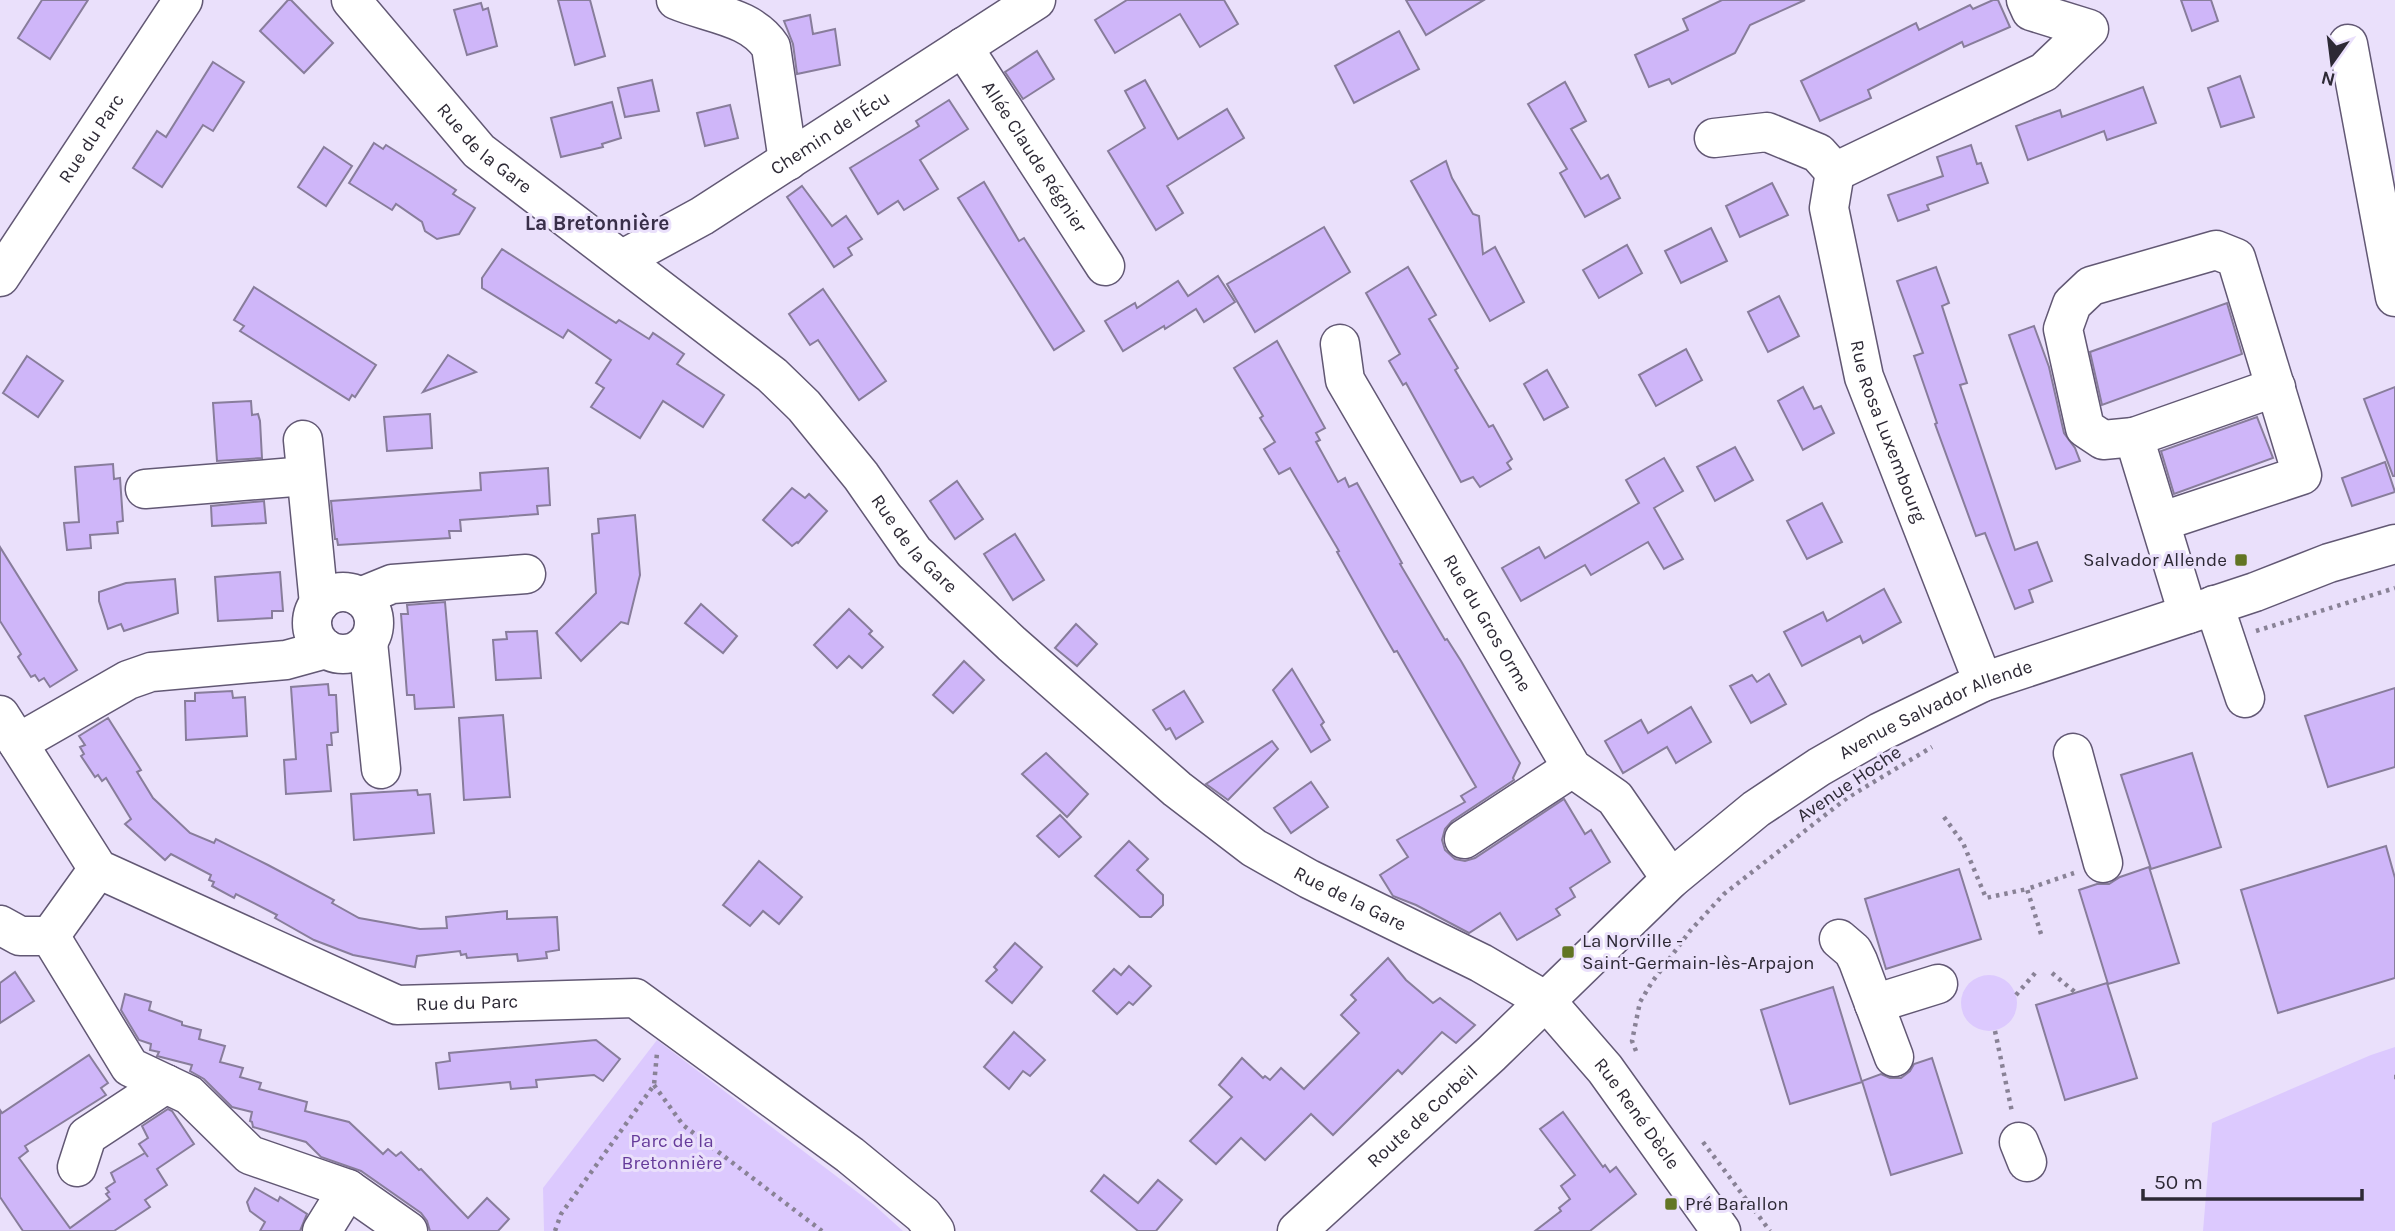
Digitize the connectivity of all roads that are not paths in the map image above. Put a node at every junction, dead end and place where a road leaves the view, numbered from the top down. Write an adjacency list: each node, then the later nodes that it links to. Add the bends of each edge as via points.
1 (183, 0): 13 (street, Rue du Parc)
2 (351, 0): 11 (street, Rue de la Gare, via 479,151)
3 (676, 0): 9 (street, via 753,27 771,47)
4 (1036, 0): 7 (street, Chemin de l'Écu)
5 (2026, 0): 10 (street, via 2031,12 2089,29 2044,72)
6 (2348, 44): 14 (street)
7 (963, 47): 9 (street, Chemin de l'Écu); 12 (street, Allée Claude Régnier)
8 (1714, 138): 10 (street, via 1767,132 1818,153)
9 (788, 161): 11 (street, Chemin de l'Écu)
10 (1835, 172): 27 (street, Rue Rosa Luxembourg, via 1829,208 1864,377)
11 (624, 261): 40 (street, Rue de la Gare, via 772,375 804,406 861,476 914,551 1177,789 1254,848)
12 (1105, 266)
13 (2, 271)
14 (2395, 297)
15 (1340, 344): 31 (street, Rue du Gros Orme, via 1345,380)
16 (2276, 387): 17 (street); 17 (street, via 2236,258 2216,250 2091,286 2072,304 2063,329 2085,428 2103,440); 19 (street, via 2302,475)
17 (2134, 437): 19 (street)
18 (145, 489): 23 (street, via 305,458)
19 (2160, 522): 24 (street)
20 (2395, 544): 24 (street, Avenue Salvador Allende)
21 (526, 575): 22 (street, via 392,584)
22 (360, 597): 23 (street, via 336,593); 25 (street, via 374,621)
23 (319, 604): 26 (street, via 312,628)
24 (2201, 610): 27 (street, Avenue Salvador Allende); 28 (street)
25 (368, 642): 26 (street, via 348,654); 32 (street)
26 (326, 649): 29 (street, via 286,660 151,672)
27 (1983, 681): 36 (street, Avenue Salvador Allende, via 1819,767 1756,808)
28 (2245, 698)
29 (9, 729): 35 (street)
30 (2073, 753): 34 (street)
31 (1572, 768): 33 (street); 36 (street, Rue du Gros Orme, via 1615,798)
32 (381, 769)
33 (1464, 839)
34 (2104, 863)
35 (97, 869): 37 (street); 48 (street, Rue du Parc, via 397,1005 635,998 850,1155 923,1215)
36 (1671, 879): 40 (street, Avenue Salvador Allende)
37 (18, 937): 43 (street, via 130,1067)
38 (1839, 939): 41 (street, via 1853,951)
39 (1938, 984): 41 (street)
40 (1546, 1001): 49 (street, Route de Corbeil); 50 (street, Rue René Dècle, via 1605,1069)
41 (1874, 1003): 42 (street)
42 (1894, 1057)
43 (166, 1084): 44 (street, via 87,1136); 45 (street, via 189,1095 250,1155)
44 (77, 1167)
45 (348, 1189): 46 (street); 47 (street)
46 (322, 1231)
47 (408, 1231)
48 (935, 1231)
49 (1297, 1231)
50 (1721, 1231)

